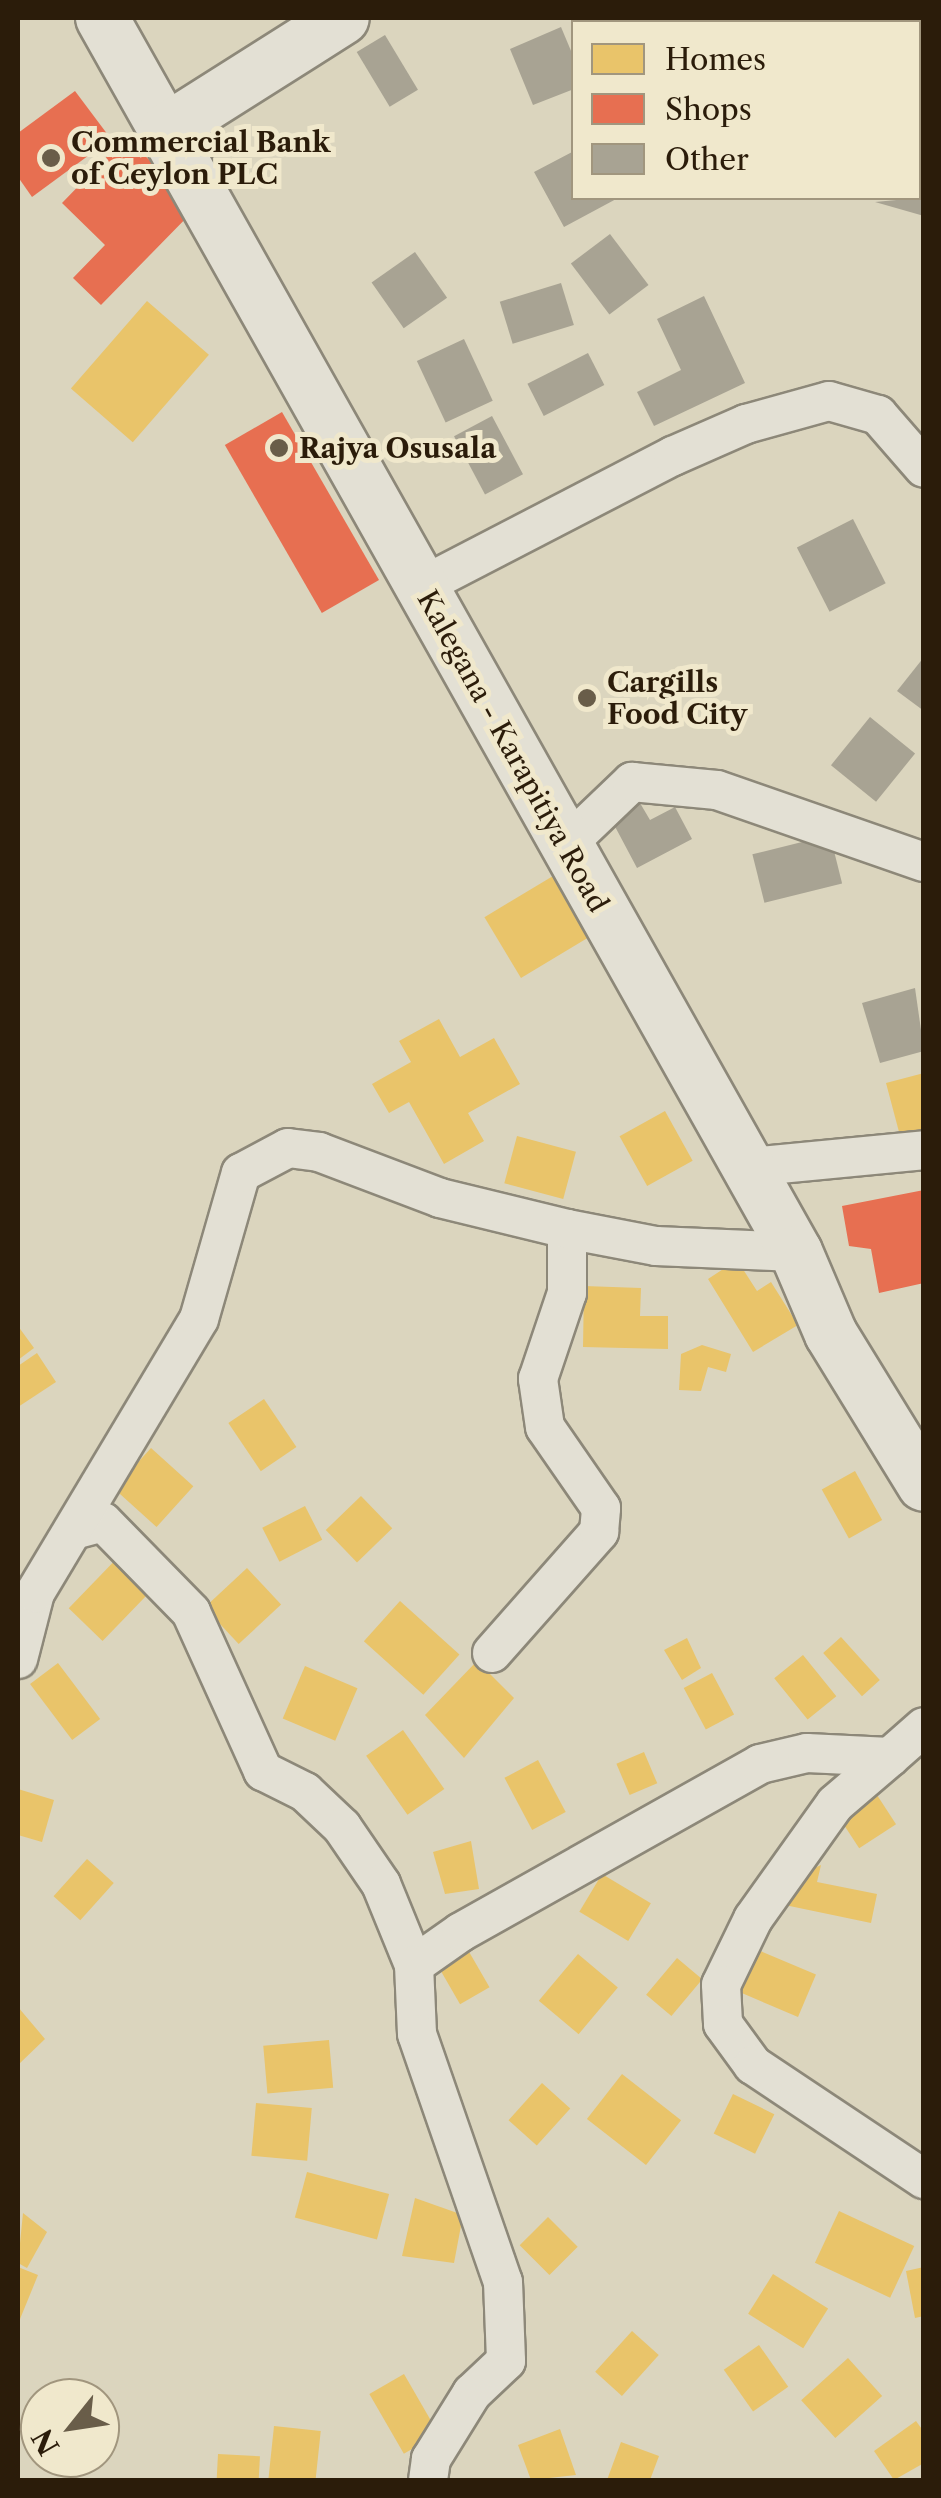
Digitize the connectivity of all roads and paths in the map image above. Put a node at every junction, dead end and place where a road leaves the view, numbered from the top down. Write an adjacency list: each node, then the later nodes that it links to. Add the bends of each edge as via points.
1 (102, 18): 3 (main road, Kalegana - Karapitiya Road)
2 (343, 18): 3 (main road)
3 (166, 130): 5 (main road, Kalegana - Karapitiya Road)
4 (924, 468): 5 (street, via 878,415 829,401 746,424 673,456)
5 (420, 587): 6 (main road, Kalegana - Karapitiya Road)
6 (565, 846): 7 (street, via 632,782 717,790); 9 (main road, Kalegana - Karapitiya Road)
7 (924, 862)
8 (924, 1150): 9 (street)
9 (749, 1168): 11 (main road, Kalegana - Karapitiya Road)
10 (567, 1229): 11 (street, via 656,1246); 13 (street, via 440,1198 319,1152 288,1148 241,1173 200,1319); 14 (street, via 567,1293 538,1379 545,1427 601,1508 599,1532)
11 (796, 1252): 12 (main road, Kalegana - Karapitiya Road, via 831,1334)
12 (924, 1485)
13 (74, 1530): 15 (street, via 36,1593); 18 (street, via 103,1522 191,1612 264,1771 305,1792 342,1827 381,1884)
14 (492, 1653)
15 (18, 1658)
16 (924, 1727): 17 (street)
17 (890, 1757): 18 (street, via 806,1754 760,1764); 19 (street, via 835,1804 753,1920 721,1985 723,2024 754,2065)
18 (414, 1965): 20 (street, via 417,2034 502,2282 506,2361 472,2393 431,2459)
19 (924, 2180)
20 (428, 2480)

